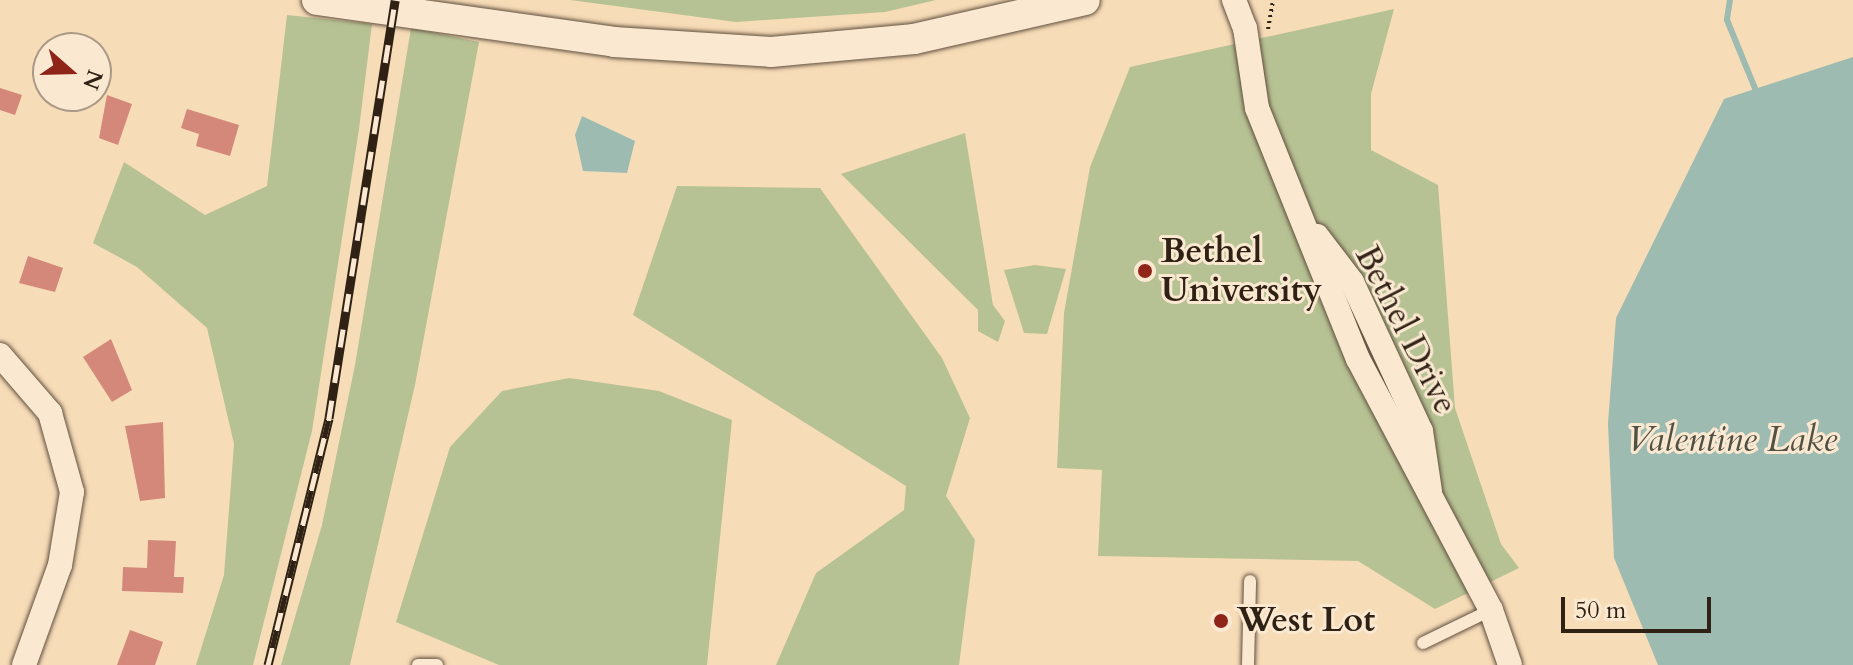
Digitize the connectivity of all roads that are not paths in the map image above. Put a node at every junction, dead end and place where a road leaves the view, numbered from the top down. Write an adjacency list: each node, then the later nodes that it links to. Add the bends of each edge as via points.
1 (317, 0): 2 (street, via 614,42 771,52 966,31)
2 (1085, 0)
3 (1234, 0): 6 (street, Bethel Drive, via 1245,28 1257,108 1367,377)
4 (0, 355): 8 (street, via 50,413 72,492 60,565)
5 (1250, 581): 11 (lane)
6 (1491, 610): 7 (lane); 12 (street, Bethel Drive)
7 (1423, 643)
8 (24, 665)
9 (418, 665): 10 (lane)
10 (437, 665)
11 (1248, 665)
12 (1510, 665)

